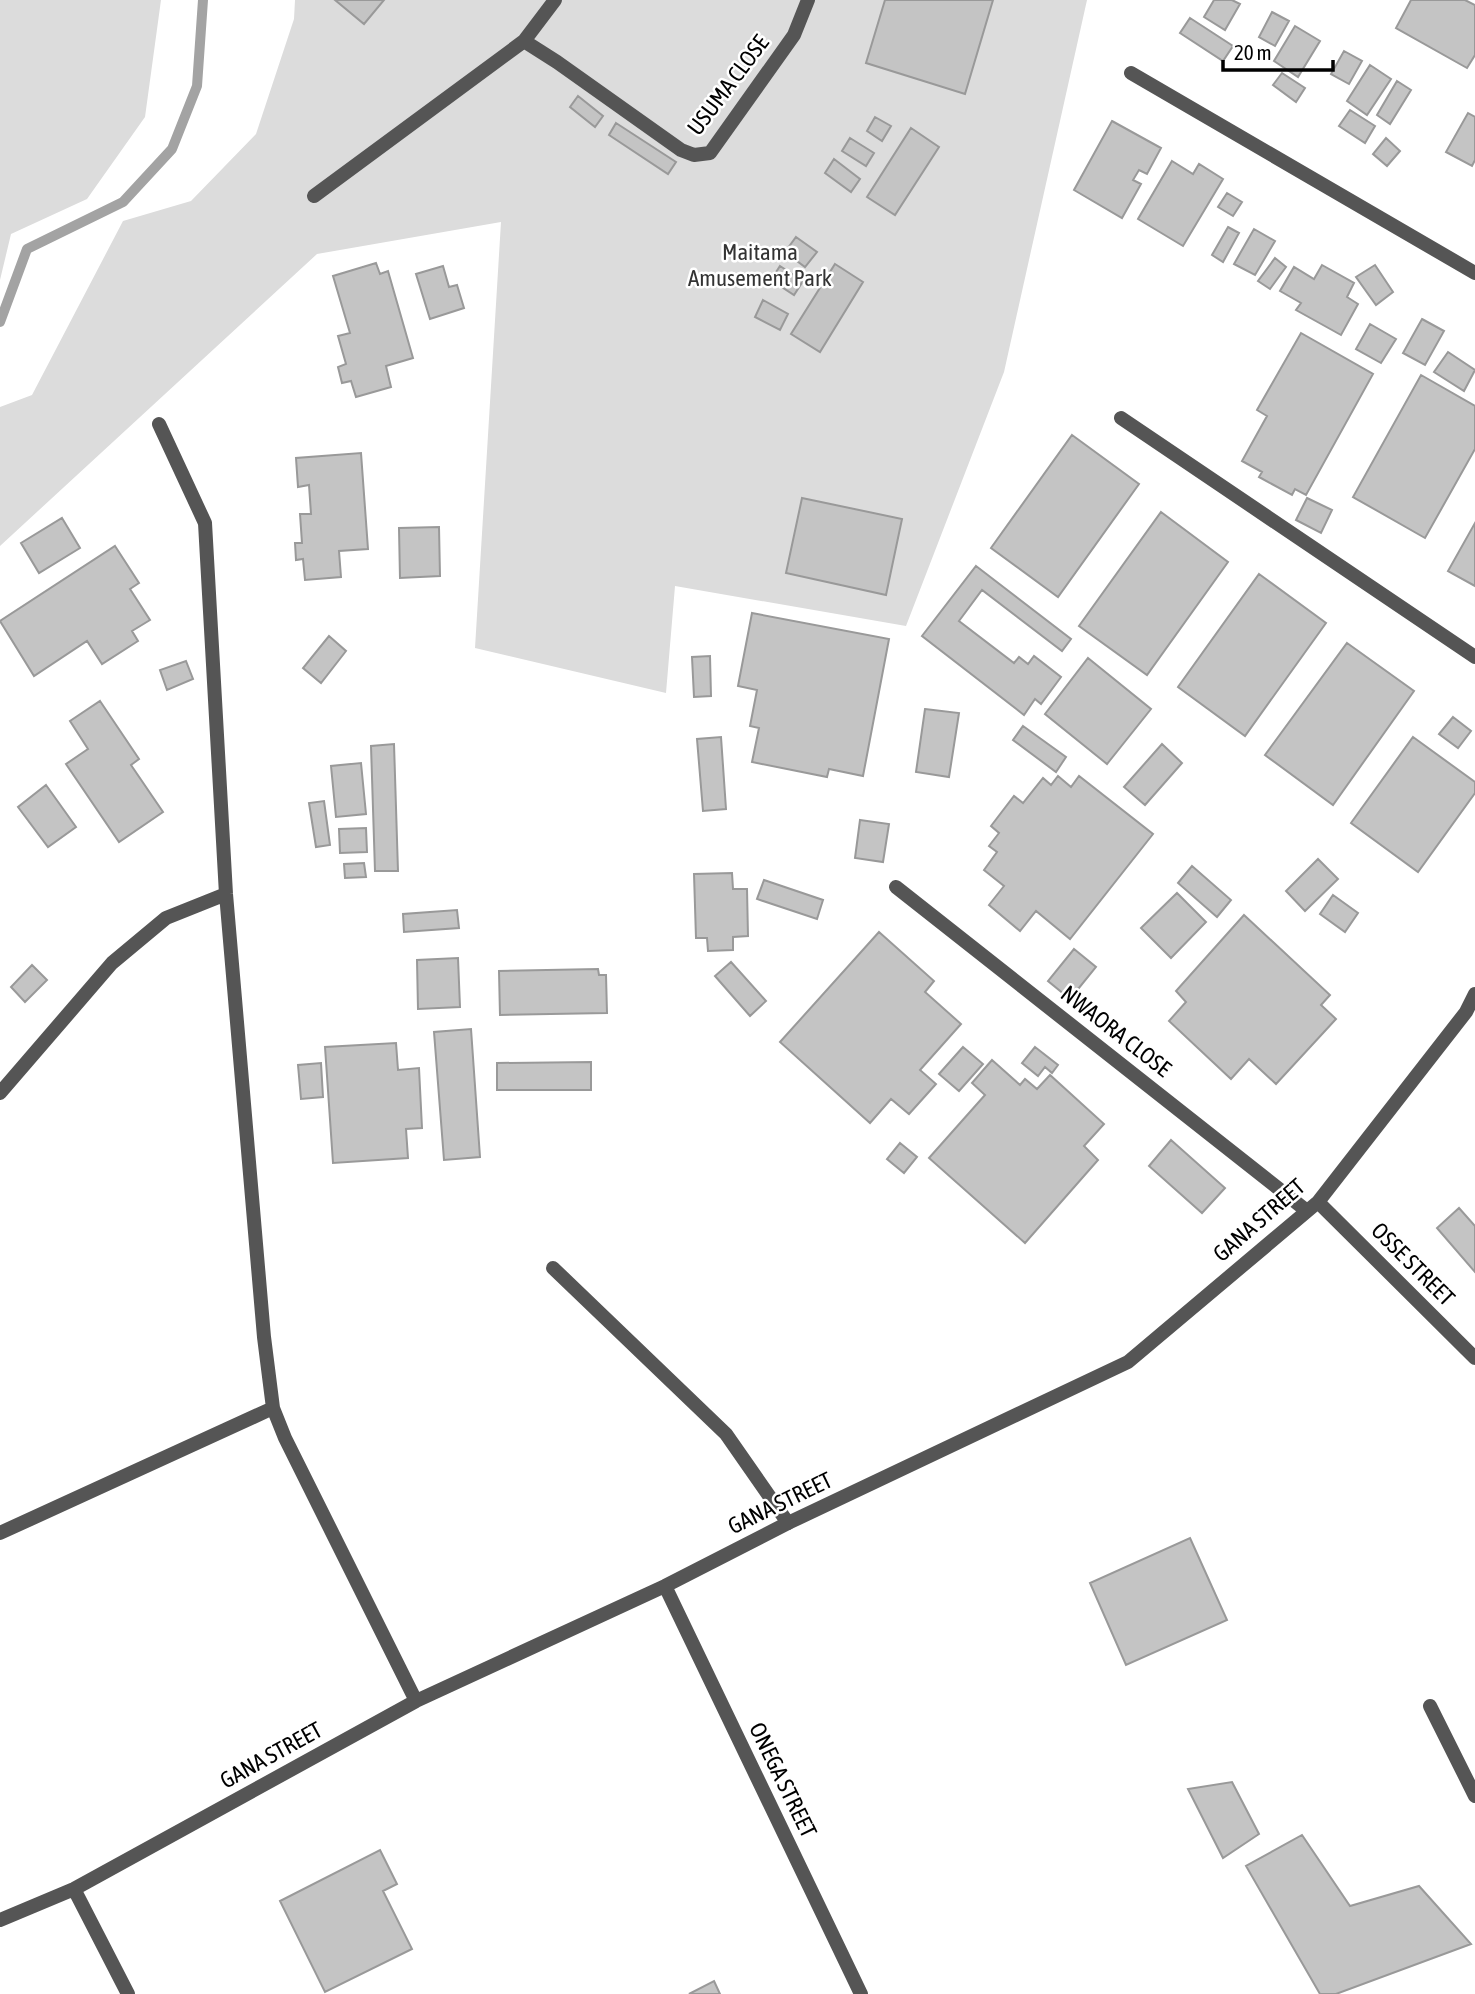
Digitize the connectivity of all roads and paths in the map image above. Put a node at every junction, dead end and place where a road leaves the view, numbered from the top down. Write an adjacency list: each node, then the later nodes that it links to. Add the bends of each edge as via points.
1 (555, 0): 3 (street)
2 (808, 0): 3 (street, USUMA CLOSE, via 794,35 710,153 694,155 681,150)
3 (524, 41): 5 (street)
4 (1130, 73): 6 (street)
5 (314, 196)
6 (1475, 273)
7 (1121, 418): 9 (street)
8 (159, 425): 11 (street, via 205,523)
9 (1475, 657)
10 (896, 887): 14 (street, NWAORA CLOSE)
11 (226, 894): 13 (street, via 166,918 112,963); 17 (street)
12 (1475, 994): 14 (street, GANA STREET, via 1466,1012)
13 (0, 1093)
14 (1313, 1206): 16 (street, OSSE STREET); 18 (street, GANA STREET, via 1128,1362)
15 (554, 1268): 18 (street, via 726,1434)
16 (1475, 1358)
17 (273, 1408): 19 (street); 21 (street)
18 (788, 1523): 20 (street, GANA STREET)
19 (0, 1533)
20 (665, 1586): 21 (street, GANA STREET); 27 (street, ONEGA STREET)
21 (416, 1701): 24 (street, GANA STREET)
22 (1430, 1706): 23 (street)
23 (1475, 1797)
24 (74, 1889): 25 (street, GANA STREET); 26 (street)
25 (0, 1920)
26 (128, 1994)
27 (861, 1994)

